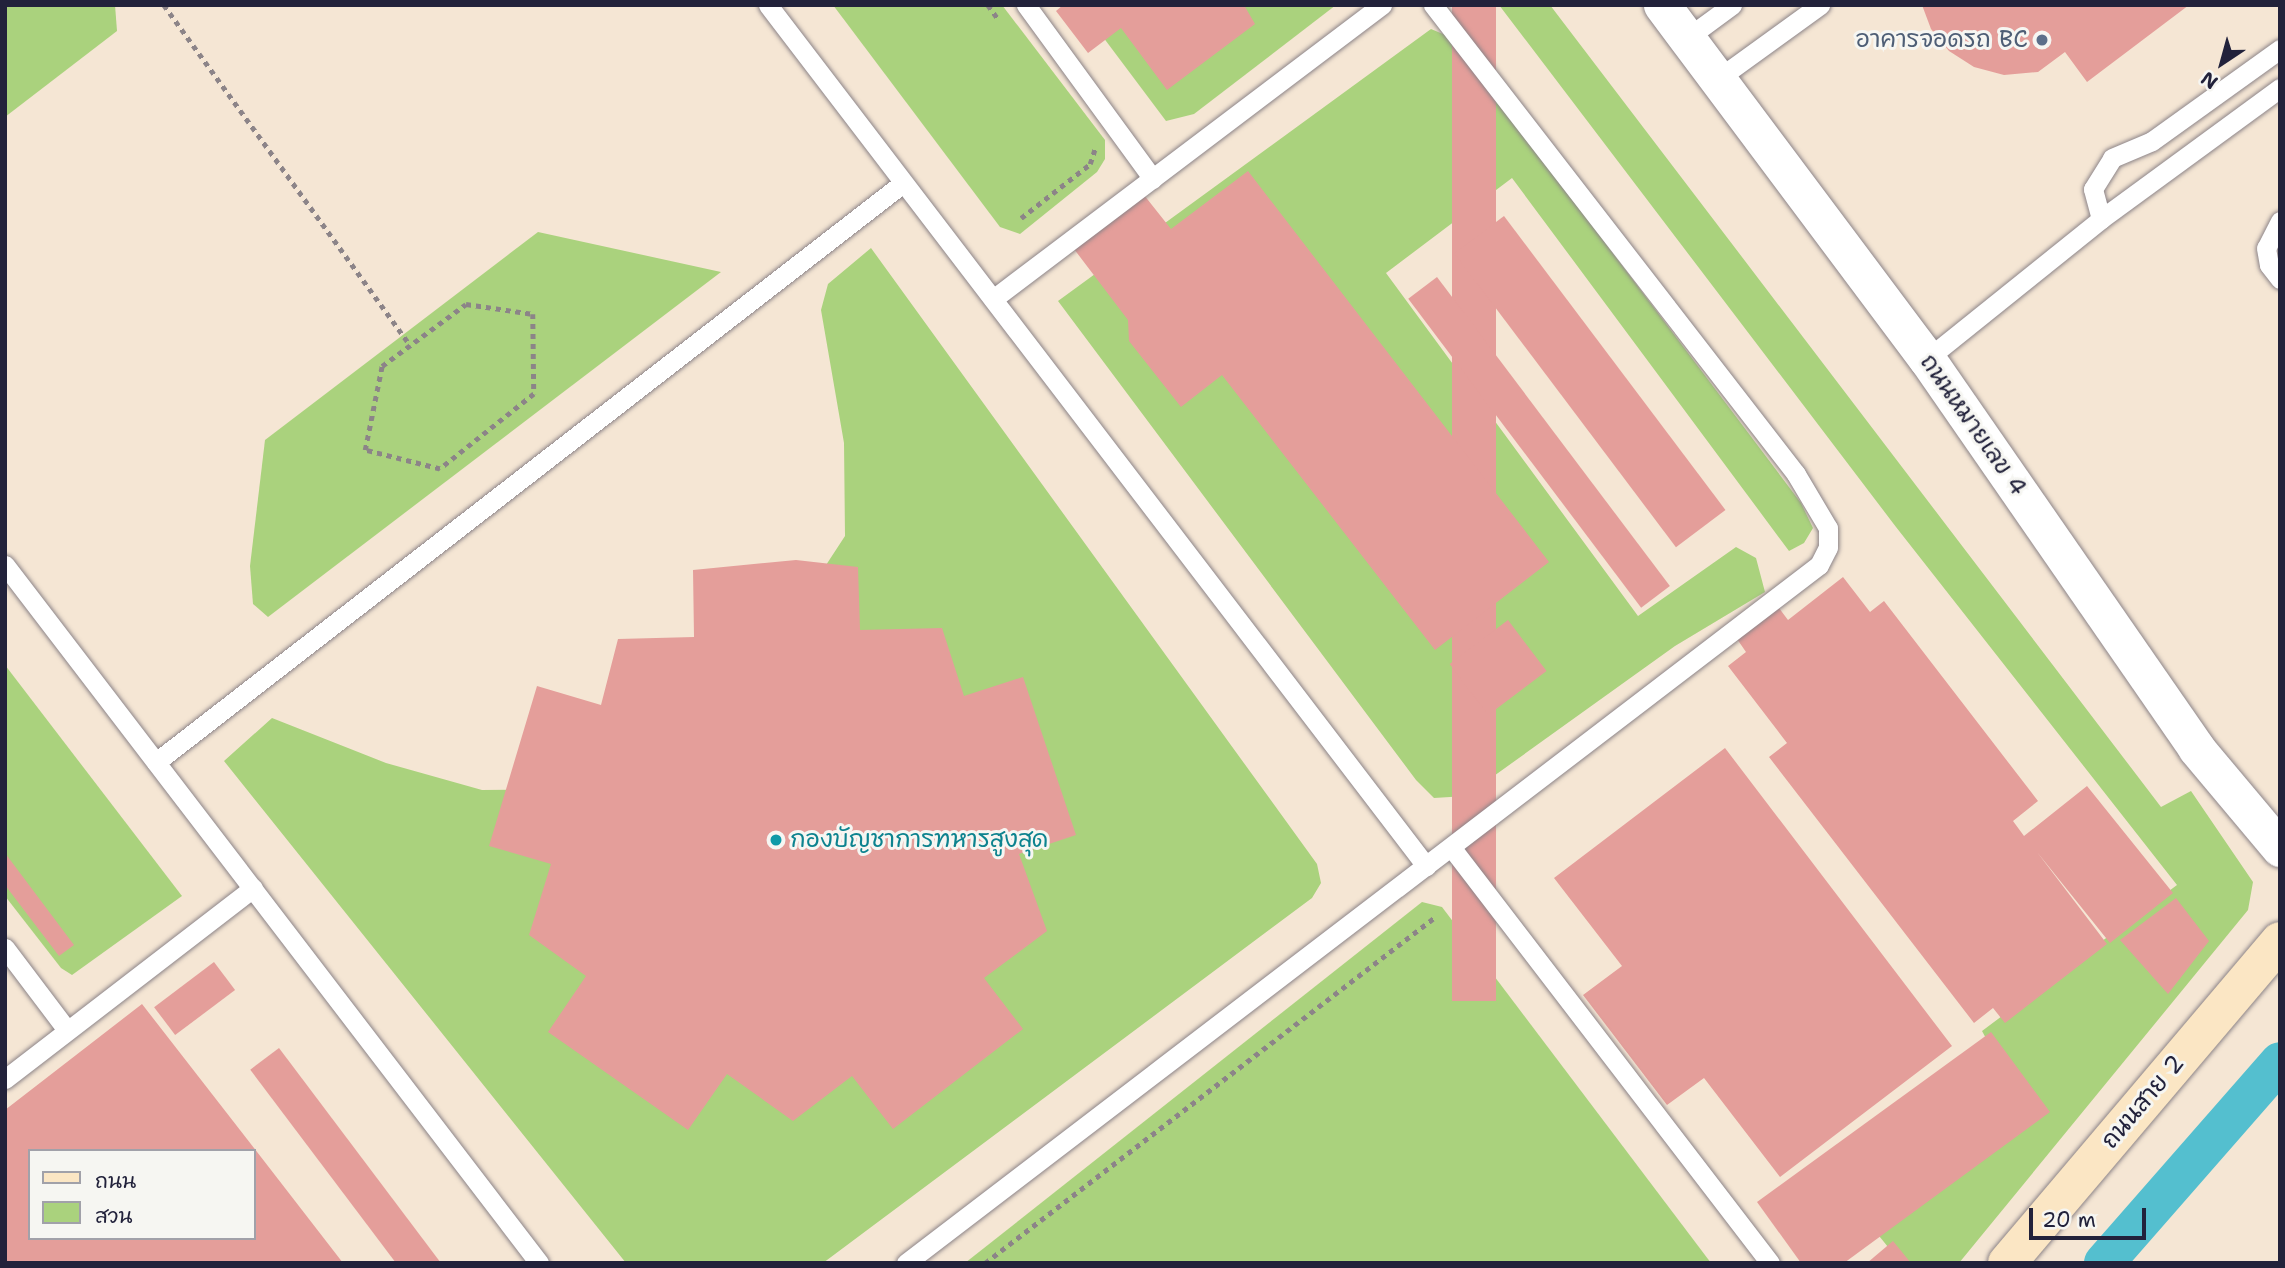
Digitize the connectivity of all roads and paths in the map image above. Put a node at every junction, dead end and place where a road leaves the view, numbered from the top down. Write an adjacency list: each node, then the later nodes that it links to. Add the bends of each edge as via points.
1 (164, 5): 23 (path)
2 (768, 5): 17 (lane)
3 (988, 5): 10 (path)
4 (1026, 5): 16 (lane)
5 (1382, 5): 16 (lane)
6 (1433, 5): 27 (lane, via 1796,474 1828,528 1828,547 1819,565)
7 (1662, 5): 11 (street, ถนนหมายเลข 4)
8 (1732, 5): 11 (lane)
9 (1821, 5): 13 (lane)
10 (1004, 27)
11 (1687, 38): 13 (street, ถนนหมายเลข 4)
12 (2280, 49): 19 (lane, via 2152,141 2112,158 2093,188)
13 (1719, 78): 24 (street, ถนนหมายเลข 4)
14 (2280, 88): 19 (lane)
15 (1088, 139): 18 (path, via 1096,150 1090,164)
16 (1153, 179): 22 (lane)
17 (903, 183): 22 (lane); 26 (lane)
18 (1021, 218)
19 (2101, 219): 24 (lane)
20 (2280, 221): 21 (lane, via 2266,248 2269,265)
21 (2280, 279)
22 (993, 299): 29 (lane)
23 (410, 345): 23 (path, via 382,366 365,450 440,469 534,394 533,314 466,304)
24 (1927, 359): 28 (street, ถนนหมายเลข 4, via 2196,748)
25 (5, 565): 26 (lane)
26 (156, 762): 30 (lane)
27 (1451, 847): 29 (lane); 36 (lane)
28 (2280, 848)
29 (1426, 866): 38 (lane)
30 (253, 888): 34 (lane); 37 (lane)
31 (1434, 918): 39 (path)
32 (2280, 941): 40 (street, ถนนสาย 2)
33 (5, 948): 34 (lane)
34 (67, 1030): 35 (lane)
35 (5, 1079)
36 (1768, 1262)
37 (539, 1263)
38 (906, 1263)
39 (985, 1263)
40 (2007, 1263)

